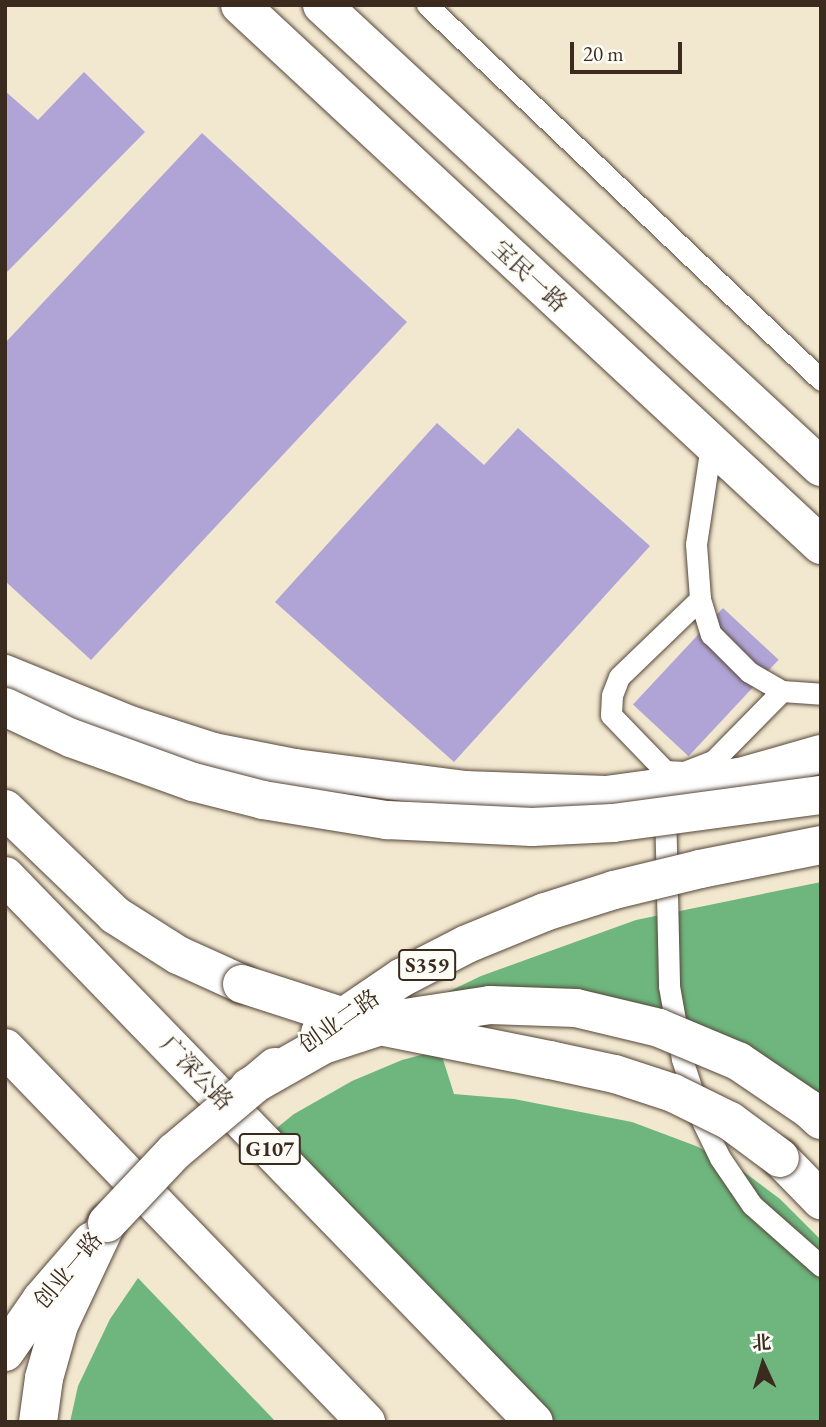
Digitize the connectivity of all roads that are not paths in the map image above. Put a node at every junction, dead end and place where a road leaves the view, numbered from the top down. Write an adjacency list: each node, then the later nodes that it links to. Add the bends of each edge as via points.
1 (240, 5): 5 (main road, 宝民一路)
2 (322, 5): 6 (main road)
3 (427, 5): 4 (lane)
4 (821, 380)
5 (711, 445): 7 (main road, 宝民一路); 8 (lane, via 696,544)
6 (821, 467)
7 (821, 545)
8 (700, 599): 10 (lane, via 711,634 749,672); 14 (lane, via 619,677 612,695 611,715)
9 (5, 674): 14 (main road, via 130,725 214,752 295,768 416,785 533,794 606,795)
10 (782, 691): 11 (lane); 14 (lane, via 713,761)
11 (821, 694)
12 (5, 707): 15 (main road, bridge, via 71,738 193,782 263,800 387,820 506,826 613,823)
13 (821, 754): 14 (main road, via 740,777)
14 (665, 780): 24 (lane, via 669,986 682,1059 702,1121 720,1158 752,1205)
15 (821, 794)
16 (5, 808): 22 (main road, bridge, via 115,915 178,955 242,984 360,1022 563,1062 673,1093 730,1121 780,1158)
17 (821, 845): 20 (main road, 创业二路 / S359, bridge, via 614,890 467,944 401,978)
18 (5, 876): 28 (main road, 广深公路 / G107)
19 (5, 1048): 27 (main road)
20 (248, 1087): 21 (main road, bridge, via 323,1045 405,1018 490,1005 576,1008 659,1027 738,1061); 23 (main road, 创业二路 / S359, bridge, via 174,1152)
21 (821, 1120)
22 (821, 1200)
23 (107, 1223): 25 (main road, 创业一路, via 41,1300); 26 (main road, via 59,1325)
24 (821, 1266)
25 (5, 1352)
26 (38, 1422)
27 (366, 1422)
28 (534, 1422)

